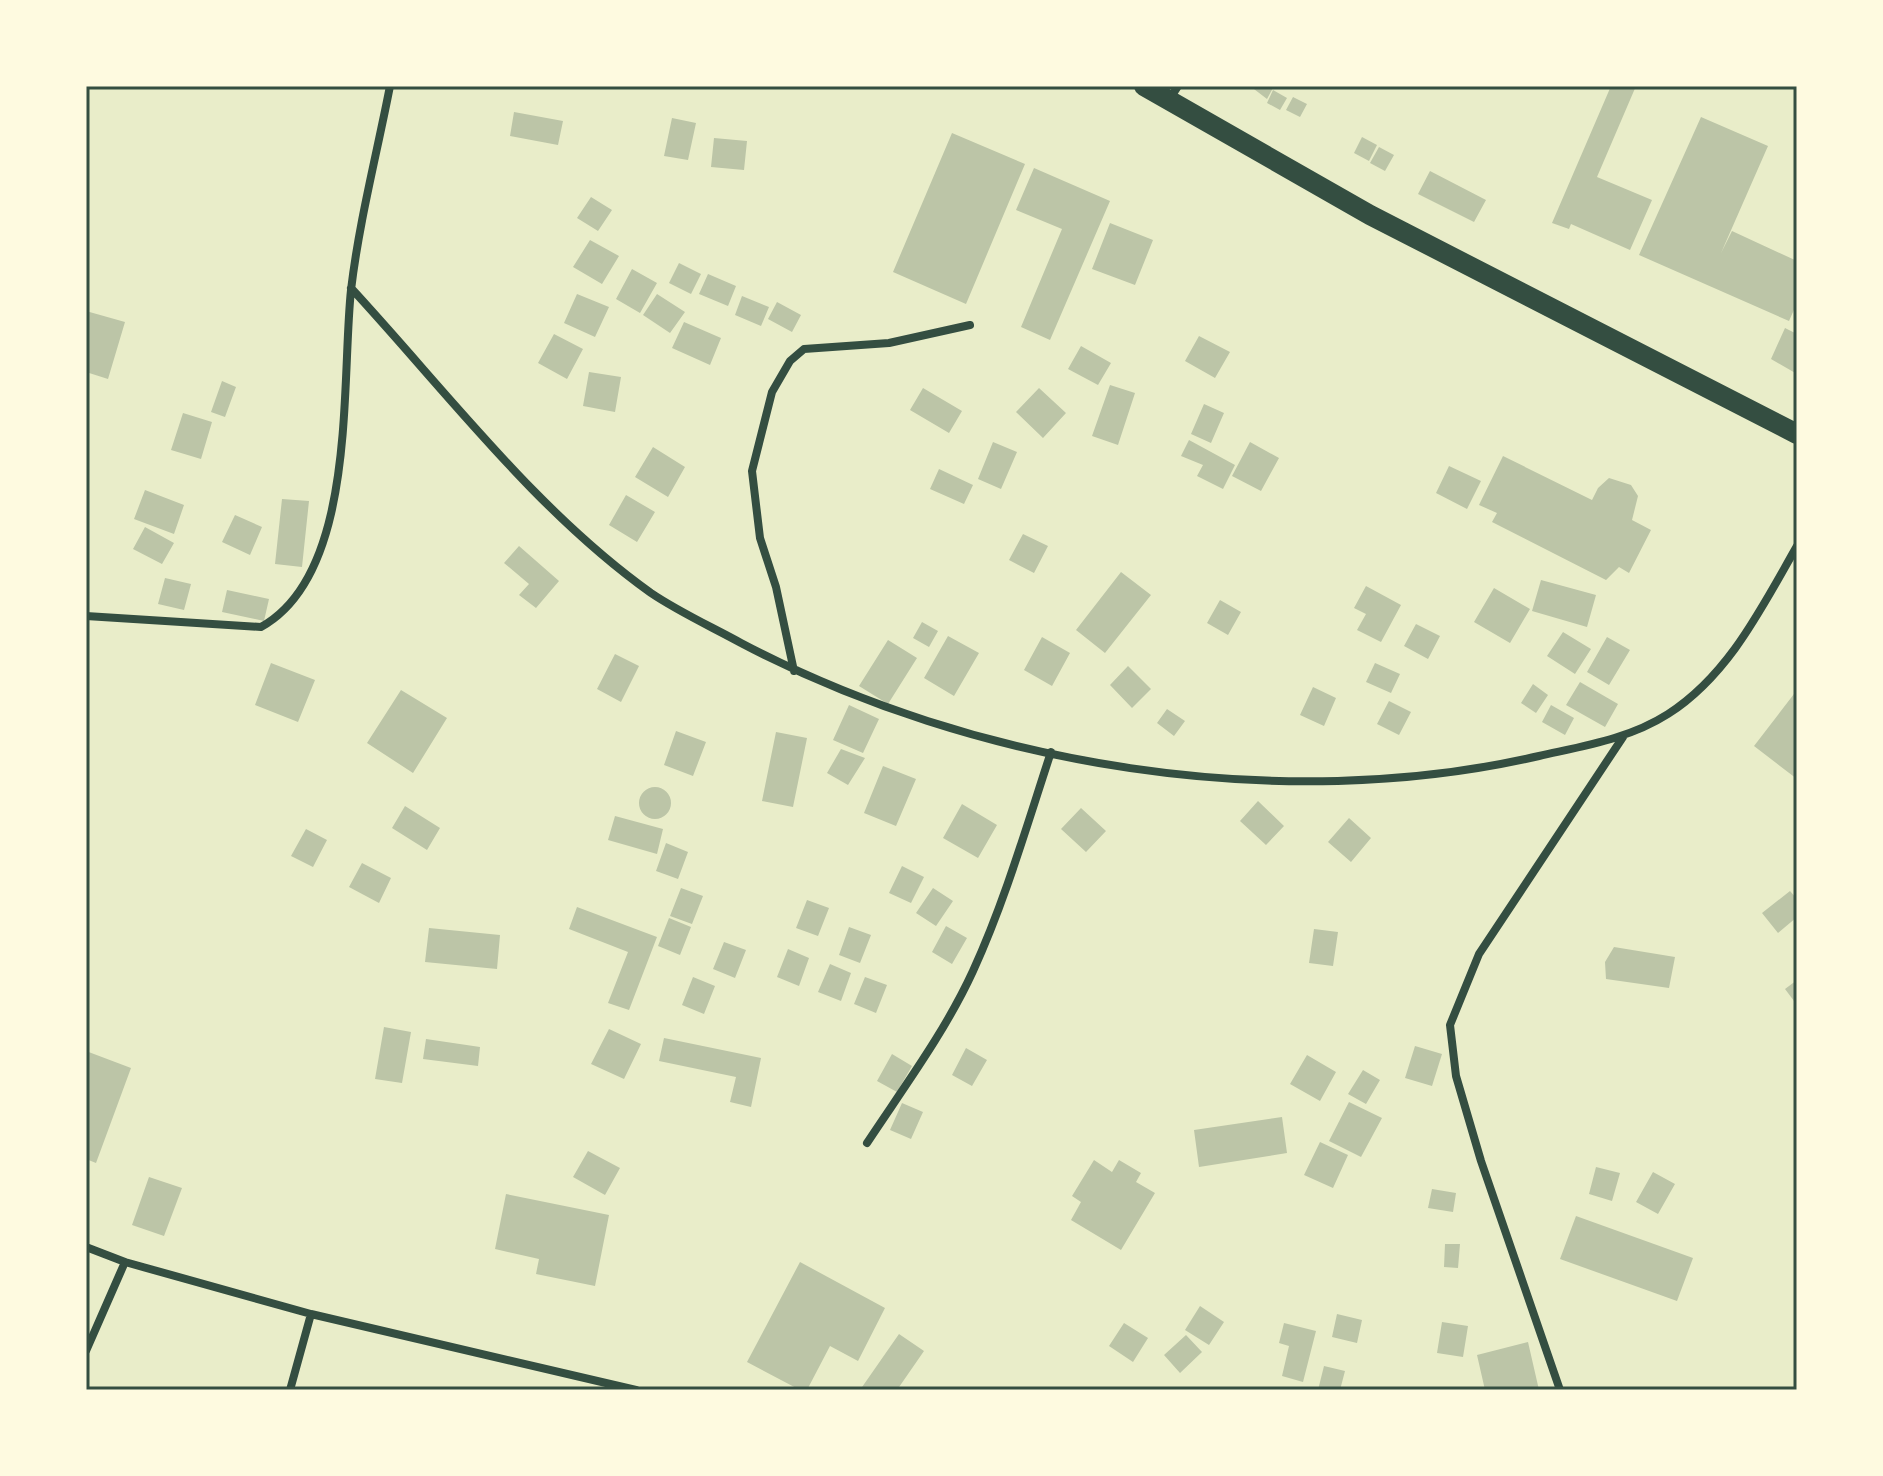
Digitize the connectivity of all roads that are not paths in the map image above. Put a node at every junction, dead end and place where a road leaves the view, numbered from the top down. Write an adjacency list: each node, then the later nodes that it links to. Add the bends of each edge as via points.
1 (390, 86): 4 (street)
2 (1144, 86): 3 (main road)
3 (1173, 93): 6 (main road, via 1370,215)
4 (351, 288): 8 (street, via 334,501 311,568 288,606 261,627); 9 (street, via 557,514 652,593)
5 (970, 325): 9 (street, via 889,343 804,349 790,361 772,392 752,471 760,538)
6 (1797, 434)
7 (1797, 546): 10 (street, via 1744,638 1707,682 1669,714)
8 (86, 616)
9 (794, 671): 11 (street, via 961,734)
10 (1623, 736): 11 (street, via 1501,765 1390,780 1237,778); 19 (street, via 1479,954 1450,1025 1456,1076 1481,1161)
11 (1051, 752): 12 (street, via 972,972)
12 (867, 1143)
13 (86, 1247): 14 (street)
14 (125, 1262): 15 (street); 16 (street)
15 (311, 1314): 17 (street); 18 (street)
16 (86, 1351)
17 (290, 1390)
18 (636, 1390)
19 (1560, 1390)

